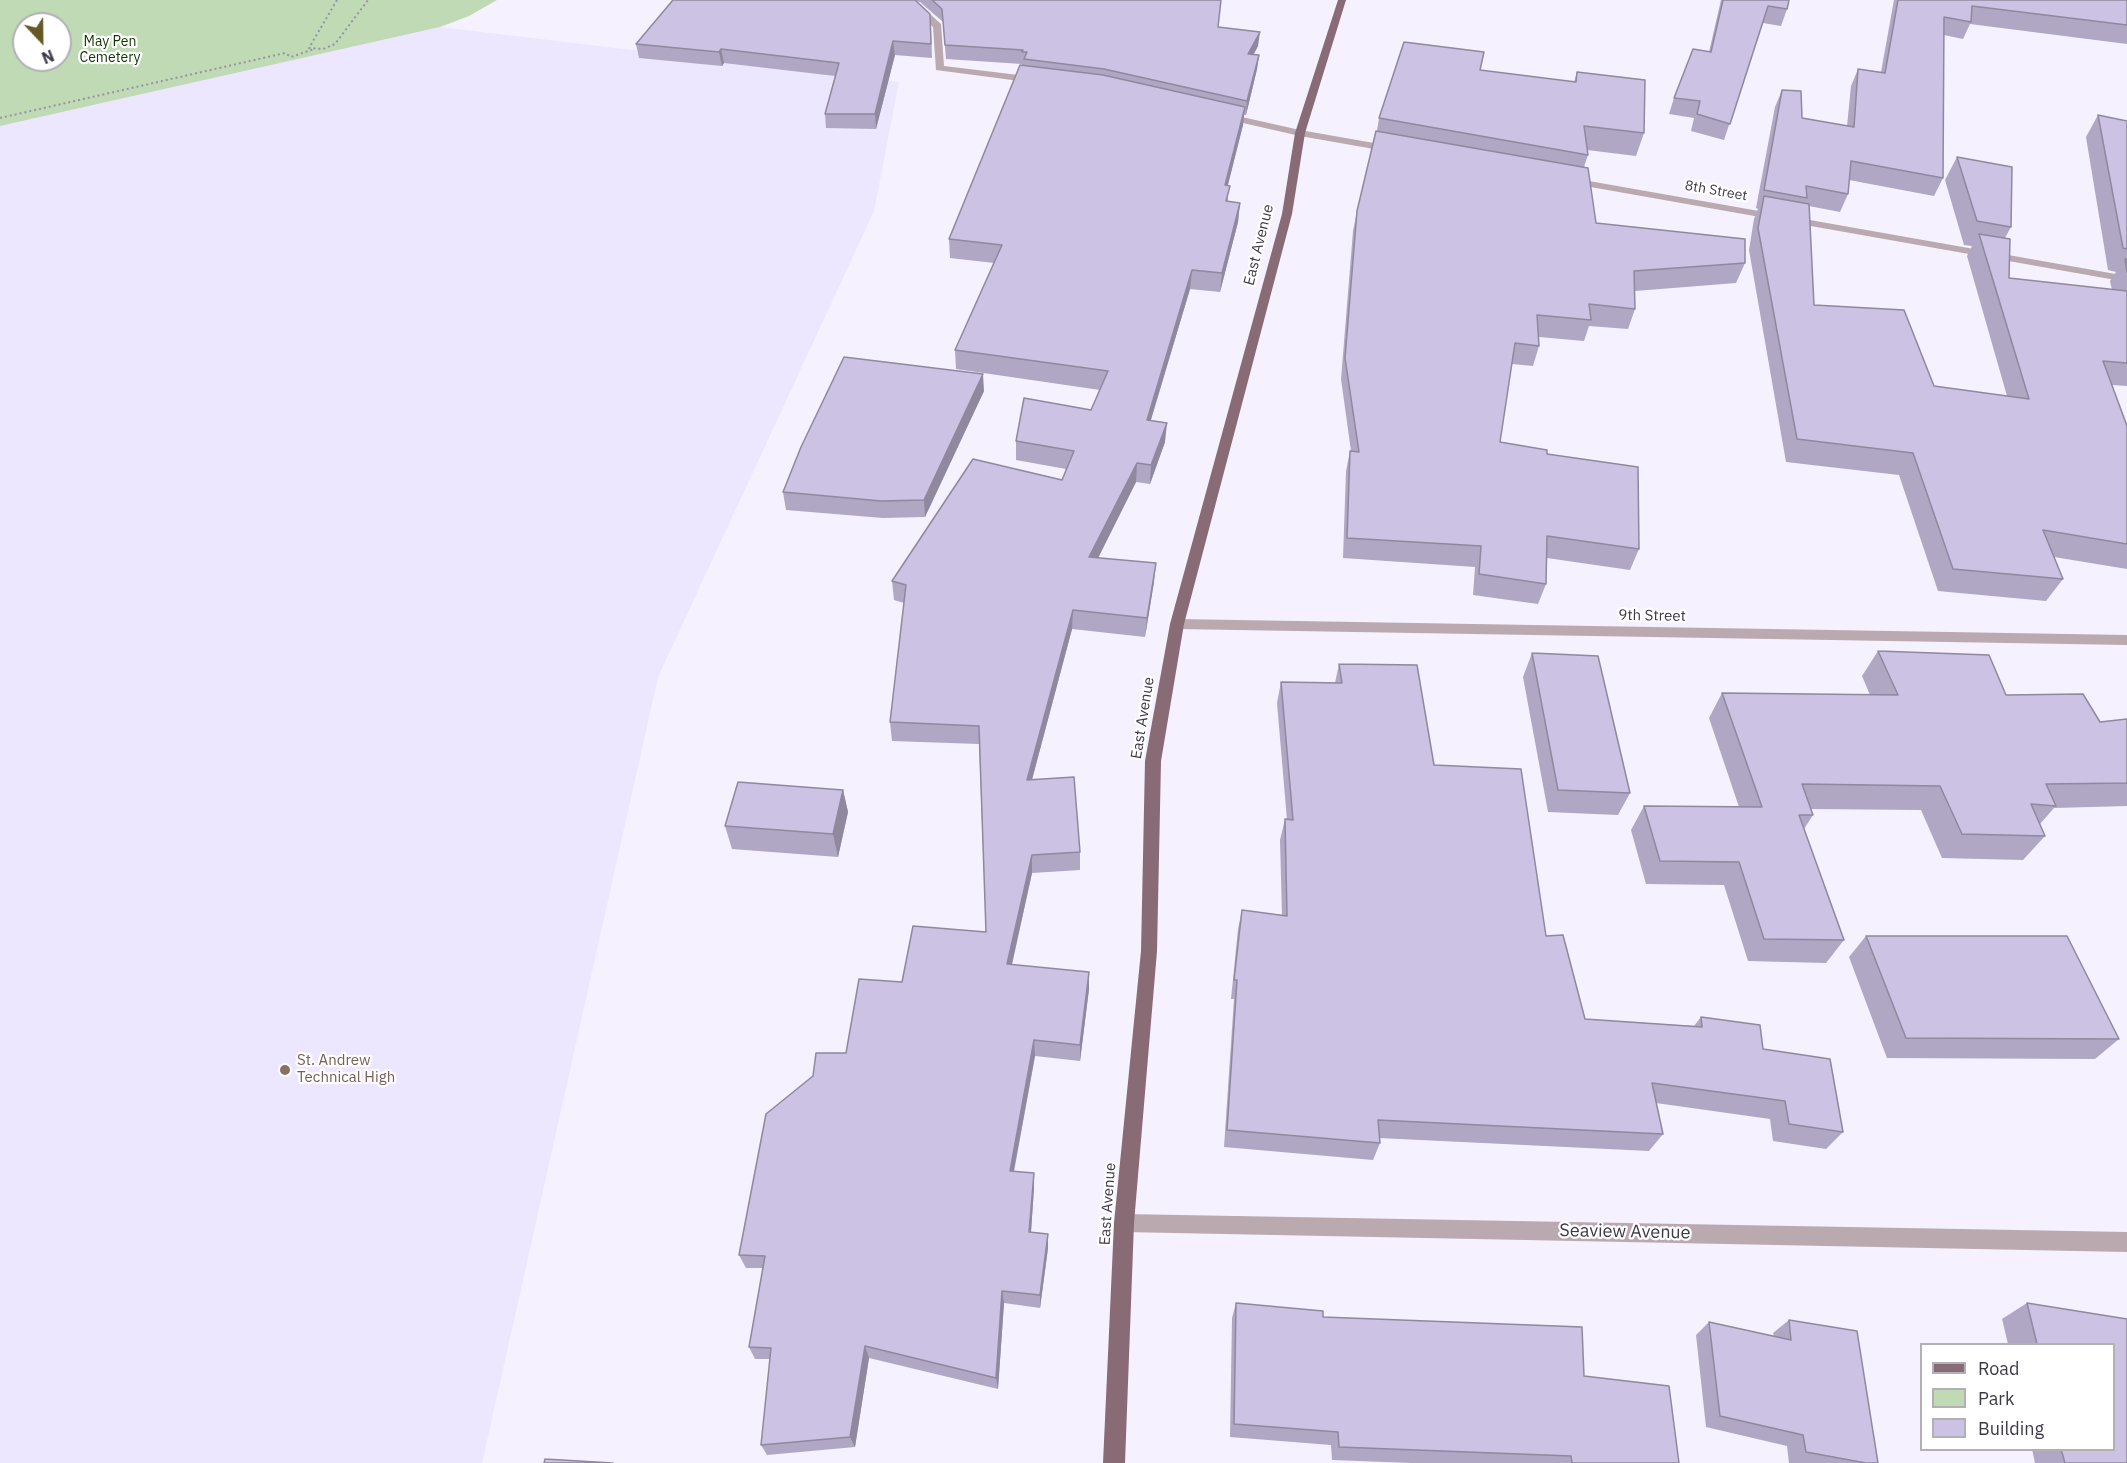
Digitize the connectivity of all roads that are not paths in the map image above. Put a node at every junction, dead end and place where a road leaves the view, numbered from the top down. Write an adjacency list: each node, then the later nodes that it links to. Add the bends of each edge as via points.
1 (896, 0): 3 (street, via 916,6 938,26 939,68)
2 (1342, 0): 5 (main road, East Avenue)
3 (1044, 81)
4 (1219, 114): 5 (street)
5 (1300, 133): 6 (street); 9 (main road, East Avenue, via 1287,214)
6 (1406, 152)
7 (1559, 179): 8 (street, 8th Street)
8 (2127, 279)
9 (1177, 624): 10 (street, 9th Street); 11 (main road, East Avenue, via 1153,761 1149,951)
10 (2127, 640)
11 (1124, 1222): 12 (street, Seaview Avenue); 13 (main road, East Avenue)
12 (2127, 1242)
13 (1114, 1463)

